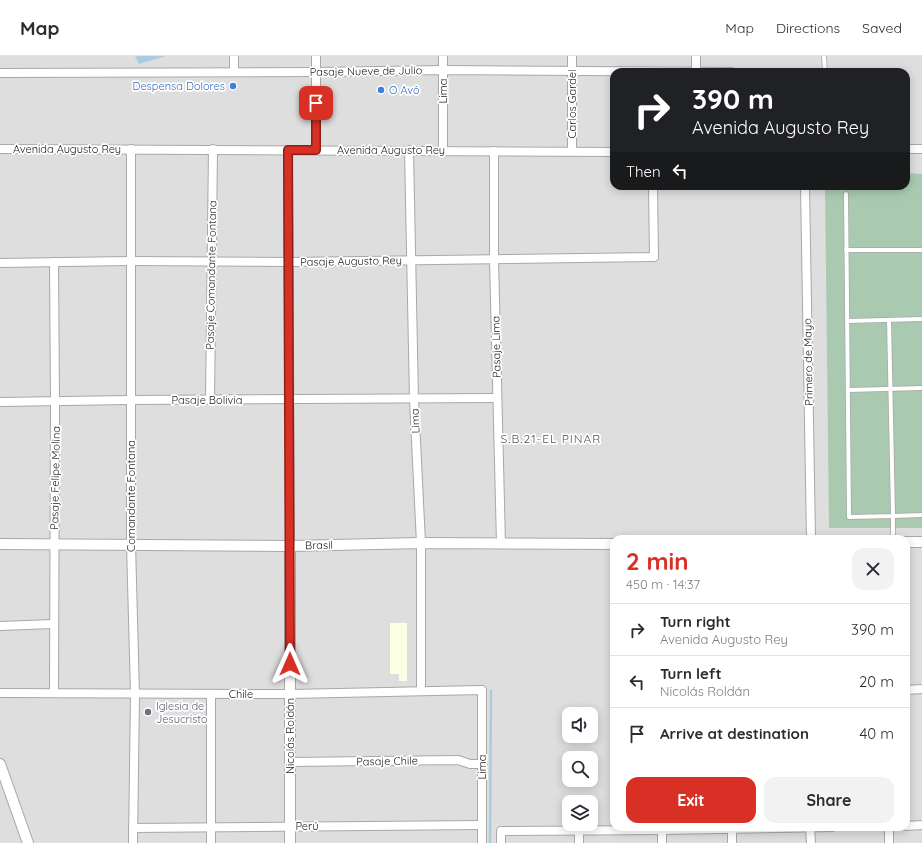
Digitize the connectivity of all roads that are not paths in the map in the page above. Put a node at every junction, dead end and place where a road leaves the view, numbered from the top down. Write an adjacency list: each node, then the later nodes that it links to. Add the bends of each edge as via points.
1 (234, 56): 10 (street)
2 (316, 56): 11 (street)
3 (443, 56): 9 (street, Lima)
4 (572, 56): 12 (street, Carlos Gardel)
5 (696, 56): 7 (street)
6 (824, 56): 8 (lane)
7 (696, 68)
8 (825, 68)
9 (443, 70): 11 (street, Pasaje Nueve de Julio); 12 (street, Pasaje Nueve de Julio); 22 (street, Lima)
10 (234, 72): 11 (street, Pasaje Nueve de Julio); 14 (street, Pasaje Nueve de Julio)
11 (316, 72): 20 (street)
12 (572, 72): 13 (street, Pasaje Nueve de Julio); 25 (street, Carlos Gardel)
13 (610, 72)
14 (0, 73)
15 (0, 149): 16 (street, Avenida Augusto Rey)
16 (131, 149): 17 (street, Avenida Augusto Rey); 34 (street, Comandante Fontana)
17 (213, 149): 19 (street, Avenida Augusto Rey); 36 (street, Pasaje Comandante Fontana)
18 (922, 149): 23 (street)
19 (288, 150): 20 (street, Avenida Augusto Rey); 37 (street, Nicolás Roldán)
20 (316, 150): 21 (street, Avenida Augusto Rey)
21 (409, 150): 22 (street, Avenida Augusto Rey); 33 (street, Lima)
22 (443, 150): 24 (street, Avenida Augusto Rey)
23 (910, 150)
24 (494, 151): 25 (street, Avenida Augusto Rey); 32 (street, Pasaje Lima)
25 (572, 152): 26 (street, Avenida Augusto Rey)
26 (610, 152)
27 (653, 190): 32 (street, Pasaje Augusto Rey, via 654,257)
28 (805, 190): 54 (street, Primero de Mayo)
29 (846, 194): 30 (lane)
30 (846, 250): 31 (lane); 41 (lane)
31 (922, 250)
32 (494, 259): 33 (street, Pasaje Augusto Rey); 45 (street, Pasaje Lima)
33 (412, 260): 37 (street, Pasaje Augusto Rey); 49 (street, Lima)
34 (130, 261): 35 (street, Pasaje Augusto Rey); 36 (street, Pasaje Augusto Rey); 46 (street, Comandante Fontana)
35 (54, 262): 38 (street, Pasaje Augusto Rey); 51 (street, Pasaje Felipe Molina)
36 (211, 262): 37 (street, Pasaje Augusto Rey); 47 (street, Pasaje Comandante Fontana)
37 (289, 262): 48 (street, Nicolás Roldán)
38 (0, 263)
39 (922, 319): 40 (lane)
40 (888, 320): 41 (lane); 43 (lane)
41 (847, 321): 44 (lane)
42 (922, 388): 43 (lane)
43 (890, 389): 44 (lane); 53 (lane)
44 (849, 390): 53 (lane, via 849,517)
45 (497, 398): 49 (street, Pasaje Bolivia); 61 (street, Pasaje Lima)
46 (130, 400): 47 (street, Pasaje Bolivia); 51 (street, Pasaje Bolivia); 59 (street, Comandante Fontana)
47 (210, 400): 48 (street, Pasaje Bolivia)
48 (290, 400): 49 (street, Pasaje Bolivia); 64 (street, Nicolás Roldán)
49 (414, 400): 60 (street, Lima)
50 (0, 402): 51 (street, Pasaje Bolivia)
51 (55, 402): 63 (street, Pasaje Felipe Molina)
52 (922, 515): 53 (lane)
53 (893, 516): 55 (lane)
54 (811, 535)
55 (893, 535)
56 (910, 542): 57 (street)
57 (922, 542)
58 (0, 544): 63 (street, Brasil)
59 (131, 544): 63 (street, Brasil); 64 (street, Brasil); 73 (street, Comandante Fontana)
60 (421, 544): 61 (street, Brasil); 64 (street, Brasil); 70 (street, Lima)
61 (501, 544): 62 (street, Brasil)
62 (610, 544)
63 (54, 545): 65 (street, Pasaje Felipe Molina)
64 (290, 546): 75 (street, Nicolás Roldán)
65 (53, 624): 66 (street); 72 (street, Pasaje Felipe Molina)
66 (0, 626)
67 (922, 689): 69 (street)
68 (482, 690): 70 (street, Chile); 78 (street, Lima)
69 (910, 690)
70 (420, 691): 75 (street, Chile)
71 (0, 693): 72 (street, Chile)
72 (54, 693): 73 (street, Chile)
73 (135, 694): 74 (street, Chile); 84 (street, Comandante Fontana)
74 (211, 694): 75 (street, Chile); 83 (street)
75 (290, 694): 76 (street, Nicolás Roldán)
76 (290, 762): 78 (street, Pasaje Chile, via 458,760 470,764); 81 (street, Nicolás Roldán)
77 (0, 764): 93 (street)
78 (483, 764): 79 (street, Lima)
79 (482, 825): 81 (street, Perú); 97 (street, Lima)
80 (922, 825): 82 (street)
81 (290, 826): 83 (street, Perú); 96 (street, Nicolás Roldán)
82 (910, 826)
83 (211, 827): 84 (street, Perú); 95 (street)
84 (133, 828): 94 (street, Comandante Fontana)
85 (562, 830): 98 (street, via 501,831)
86 (598, 830): 87 (street)
87 (610, 830)
88 (579, 831): 99 (street)
89 (662, 831): 100 (street)
90 (732, 831): 101 (street)
91 (810, 831): 102 (street)
92 (889, 831): 103 (street)
93 (28, 843)
94 (133, 843)
95 (211, 843)
96 (290, 843)
97 (482, 843)
98 (501, 843)
99 (578, 843)
100 (662, 843)
101 (732, 843)
102 (811, 843)
103 (888, 843)

